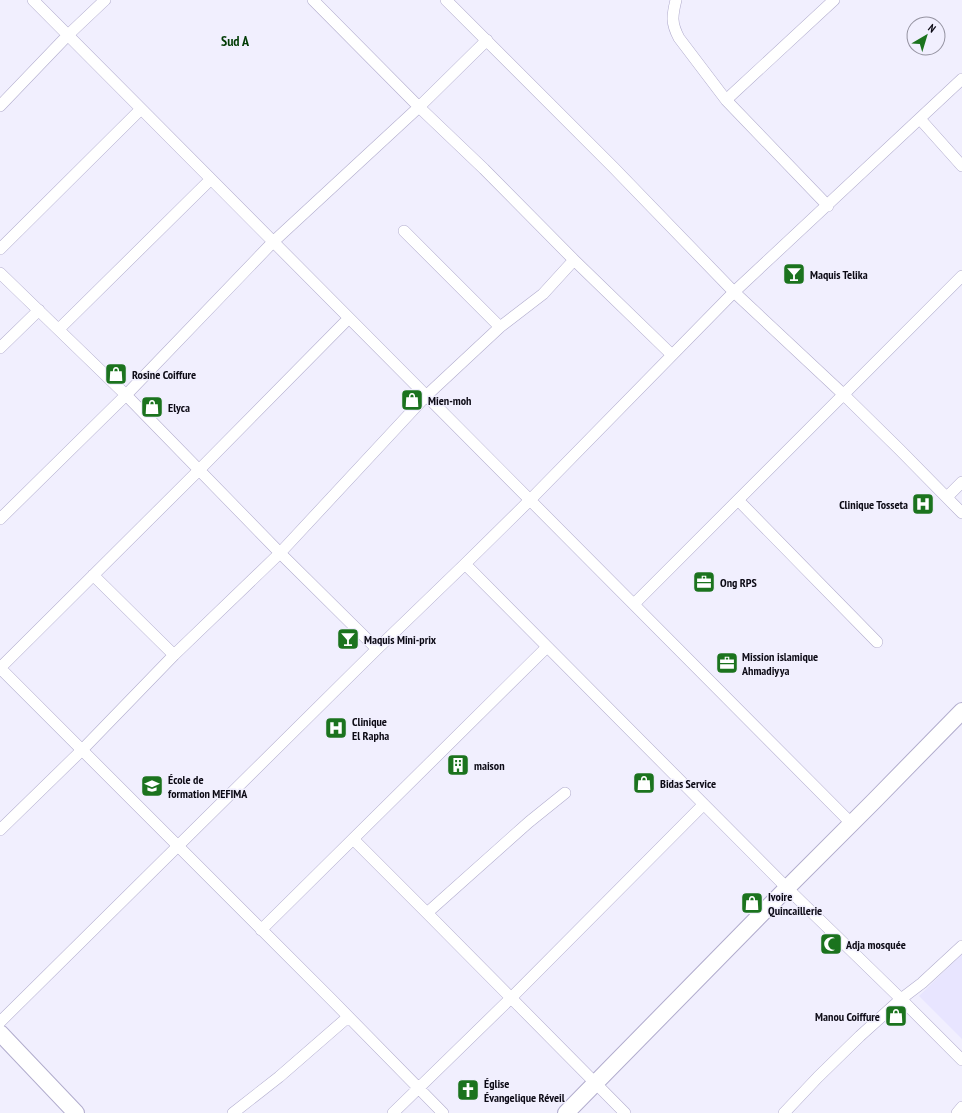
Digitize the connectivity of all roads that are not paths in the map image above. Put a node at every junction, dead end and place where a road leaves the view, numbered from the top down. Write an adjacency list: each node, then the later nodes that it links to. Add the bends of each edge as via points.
1 (33, 0): 7 (street)
2 (105, 0): 7 (street)
3 (313, 0): 12 (street)
4 (446, 0): 8 (street)
5 (676, 0): 10 (street, via 673,28)
6 (834, 0): 10 (street)
7 (68, 35): 11 (street); 13 (street)
8 (487, 40): 12 (street); 24 (street)
9 (962, 79): 14 (street)
10 (726, 100): 17 (street)
11 (0, 106)
12 (419, 107): 19 (street); 21 (street)
13 (141, 109): 16 (street); 20 (street)
14 (920, 120): 15 (street); 17 (street)
15 (962, 166)
16 (211, 179): 19 (street); 28 (street)
17 (828, 206): 24 (street)
18 (404, 231): 27 (street)
19 (273, 242): 26 (street); 32 (street)
20 (0, 249)
21 (574, 260): 27 (street, via 543,294); 30 (street)
22 (0, 273): 25 (street)
23 (962, 276): 31 (street)
24 (734, 292): 30 (street); 31 (street)
25 (39, 310): 28 (street); 29 (street)
26 (349, 318): 33 (street); 34 (street)
27 (500, 327): 33 (street)
28 (59, 329): 32 (street)
29 (0, 348)
30 (672, 355): 37 (street)
31 (844, 394): 36 (street); 38 (street)
32 (126, 395): 34 (street); 40 (street)
33 (426, 396): 37 (street); 41 (street)
34 (199, 470): 41 (street); 43 (street)
35 (962, 482): 36 (street)
36 (947, 497): 39 (street)
37 (530, 500): 42 (street); 44 (street)
38 (738, 500): 44 (street); 45 (street)
39 (962, 514)
40 (0, 519)
41 (280, 553): 47 (street); 48 (street)
42 (465, 564): 46 (street); 47 (street)
43 (93, 575): 48 (street); 49 (street)
44 (634, 604): 54 (street)
45 (877, 642)
46 (547, 647): 53 (street); 56 (street)
47 (377, 649): 57 (street)
48 (174, 655): 51 (street)
49 (0, 668): 51 (street)
50 (962, 711): 54 (street)
51 (82, 750): 55 (street); 57 (street)
52 (565, 793): 59 (street, via 528,822)
53 (703, 804): 58 (street); 62 (street)
54 (851, 823): 58 (street)
55 (0, 830)
56 (353, 839): 59 (street); 60 (street)
57 (178, 846): 60 (street); 65 (street)
58 (787, 888): 63 (street); 68 (street)
59 (427, 913): 62 (street)
60 (261, 930): 64 (street)
61 (962, 946): 63 (street)
62 (511, 998): 68 (street); 69 (street)
63 (901, 999): 67 (street); 77 (street, via 818,1077)
64 (348, 1017): 69 (street); 72 (street)
65 (0, 1022)
66 (0, 1033): 71 (street)
67 (962, 1060)
68 (595, 1083): 75 (street); 76 (street)
69 (419, 1088): 73 (street); 74 (street)
70 (962, 1108): 78 (street)
71 (76, 1113)
72 (233, 1113)
73 (393, 1113)
74 (443, 1113)
75 (566, 1113)
76 (625, 1113)
77 (784, 1113)
78 (956, 1113)

